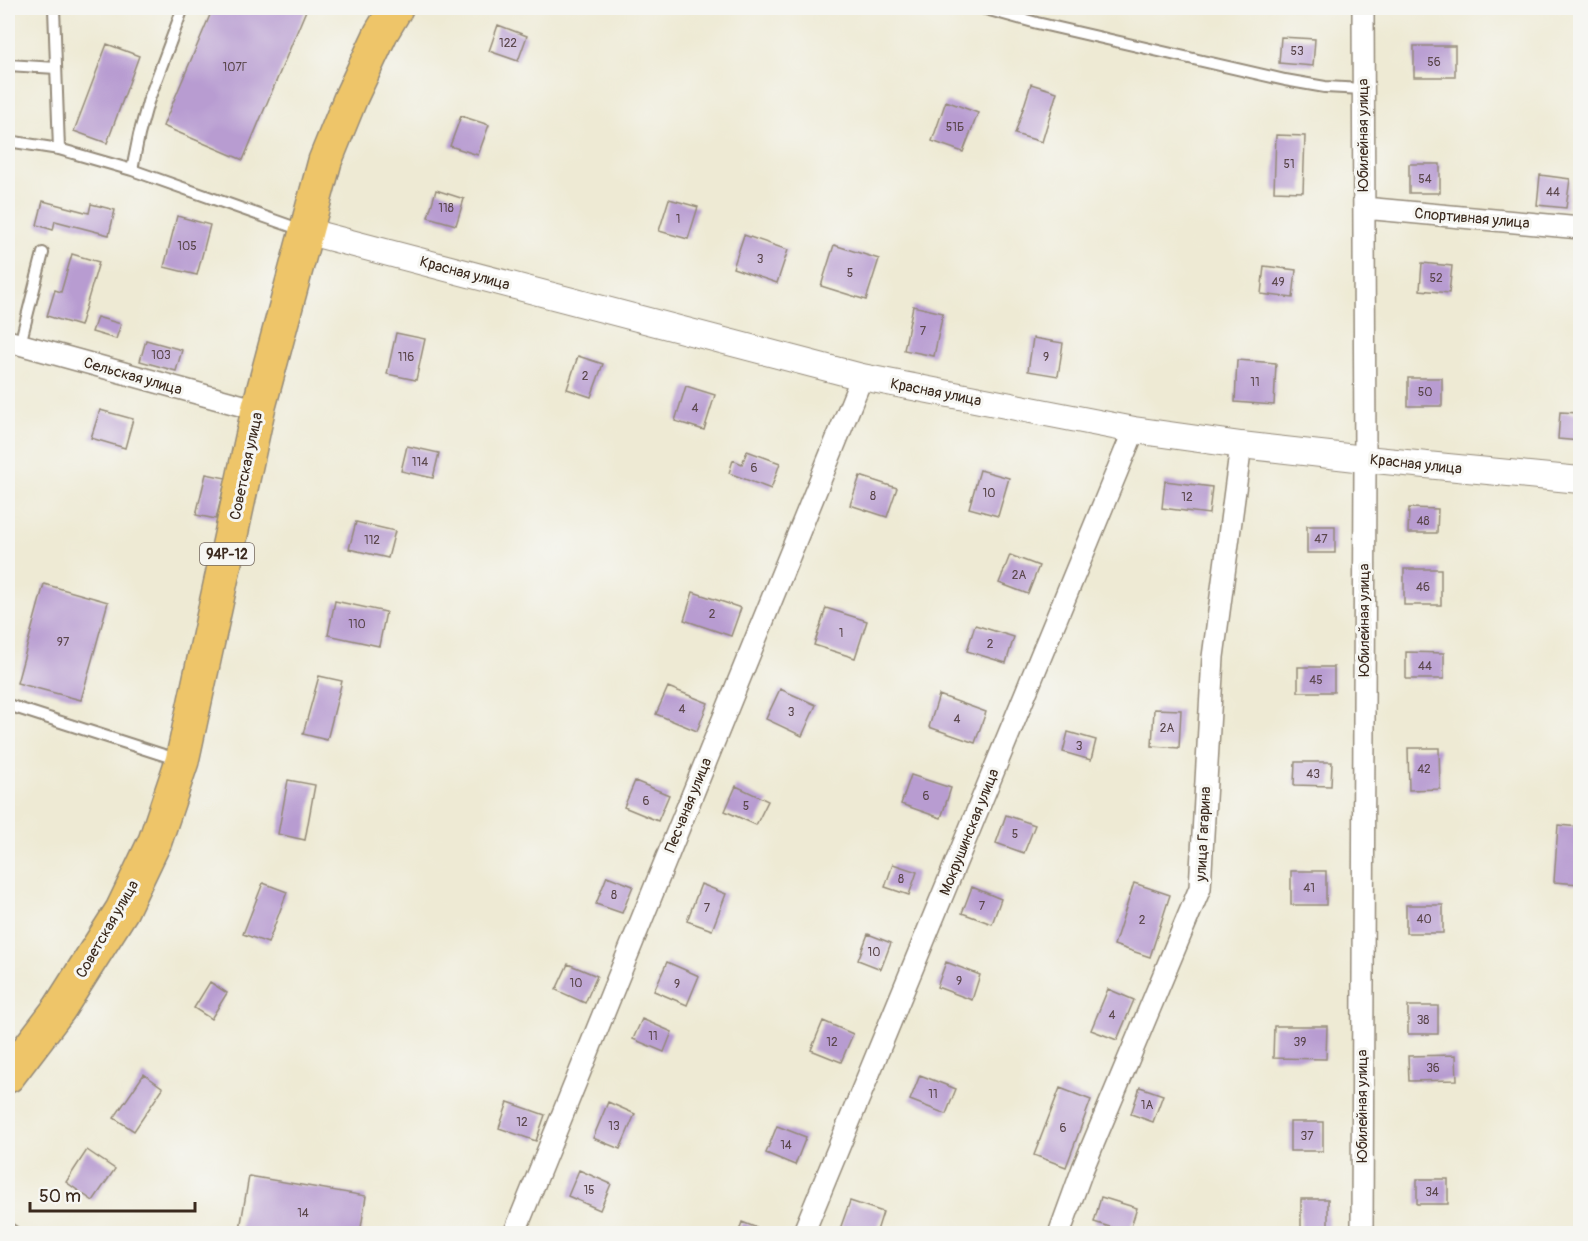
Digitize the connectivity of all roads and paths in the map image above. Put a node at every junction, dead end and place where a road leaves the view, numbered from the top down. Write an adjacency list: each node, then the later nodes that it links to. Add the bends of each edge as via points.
1 (54, 8): 8 (lane)
2 (183, 8): 12 (lane, via 148,102)
3 (396, 8): 15 (main road, Советская улица / 94Р-12, via 366,65 325,161)
4 (982, 8): 6 (lane)
5 (1363, 8): 9 (street, Юбилейная улица)
6 (1018, 12): 9 (lane, via 1285,80)
7 (8, 65): 8 (lane)
8 (56, 68): 11 (lane)
9 (1363, 89): 13 (street, Юбилейная улица)
10 (8, 141): 11 (lane)
11 (59, 149): 12 (lane)
12 (132, 170): 15 (lane)
13 (1364, 208): 14 (street, Спортивная улица); 22 (street, Юбилейная улица)
14 (1581, 228)
15 (305, 231): 18 (street, Красная улица); 19 (main road, Советская улица / 94Р-12)
16 (43, 253): 17 (lane)
17 (14, 342): 19 (street, Сельская улица)
18 (862, 377): 20 (street, Красная улица); 29 (street, Песчаная улица)
19 (258, 410): 25 (main road, Советская улица / 94Р-12)
20 (1134, 430): 21 (street, Красная улица); 30 (street, Мокрушинская улица)
21 (1241, 445): 22 (street, Красная улица); 31 (street, улица Гагарина, via 1213,657 1200,888)
22 (1365, 459): 23 (street, Красная улица); 32 (street, Юбилейная улица)
23 (1581, 480)
24 (8, 705): 25 (lane)
25 (182, 760): 26 (main road, Советская улица / 94Р-12, via 155,841 122,910 59,1009)
26 (8, 1076)
27 (8, 1228): 28 (lane)
28 (17, 1233)
29 (514, 1233)
30 (803, 1233)
31 (1059, 1233)
32 (1362, 1233)

